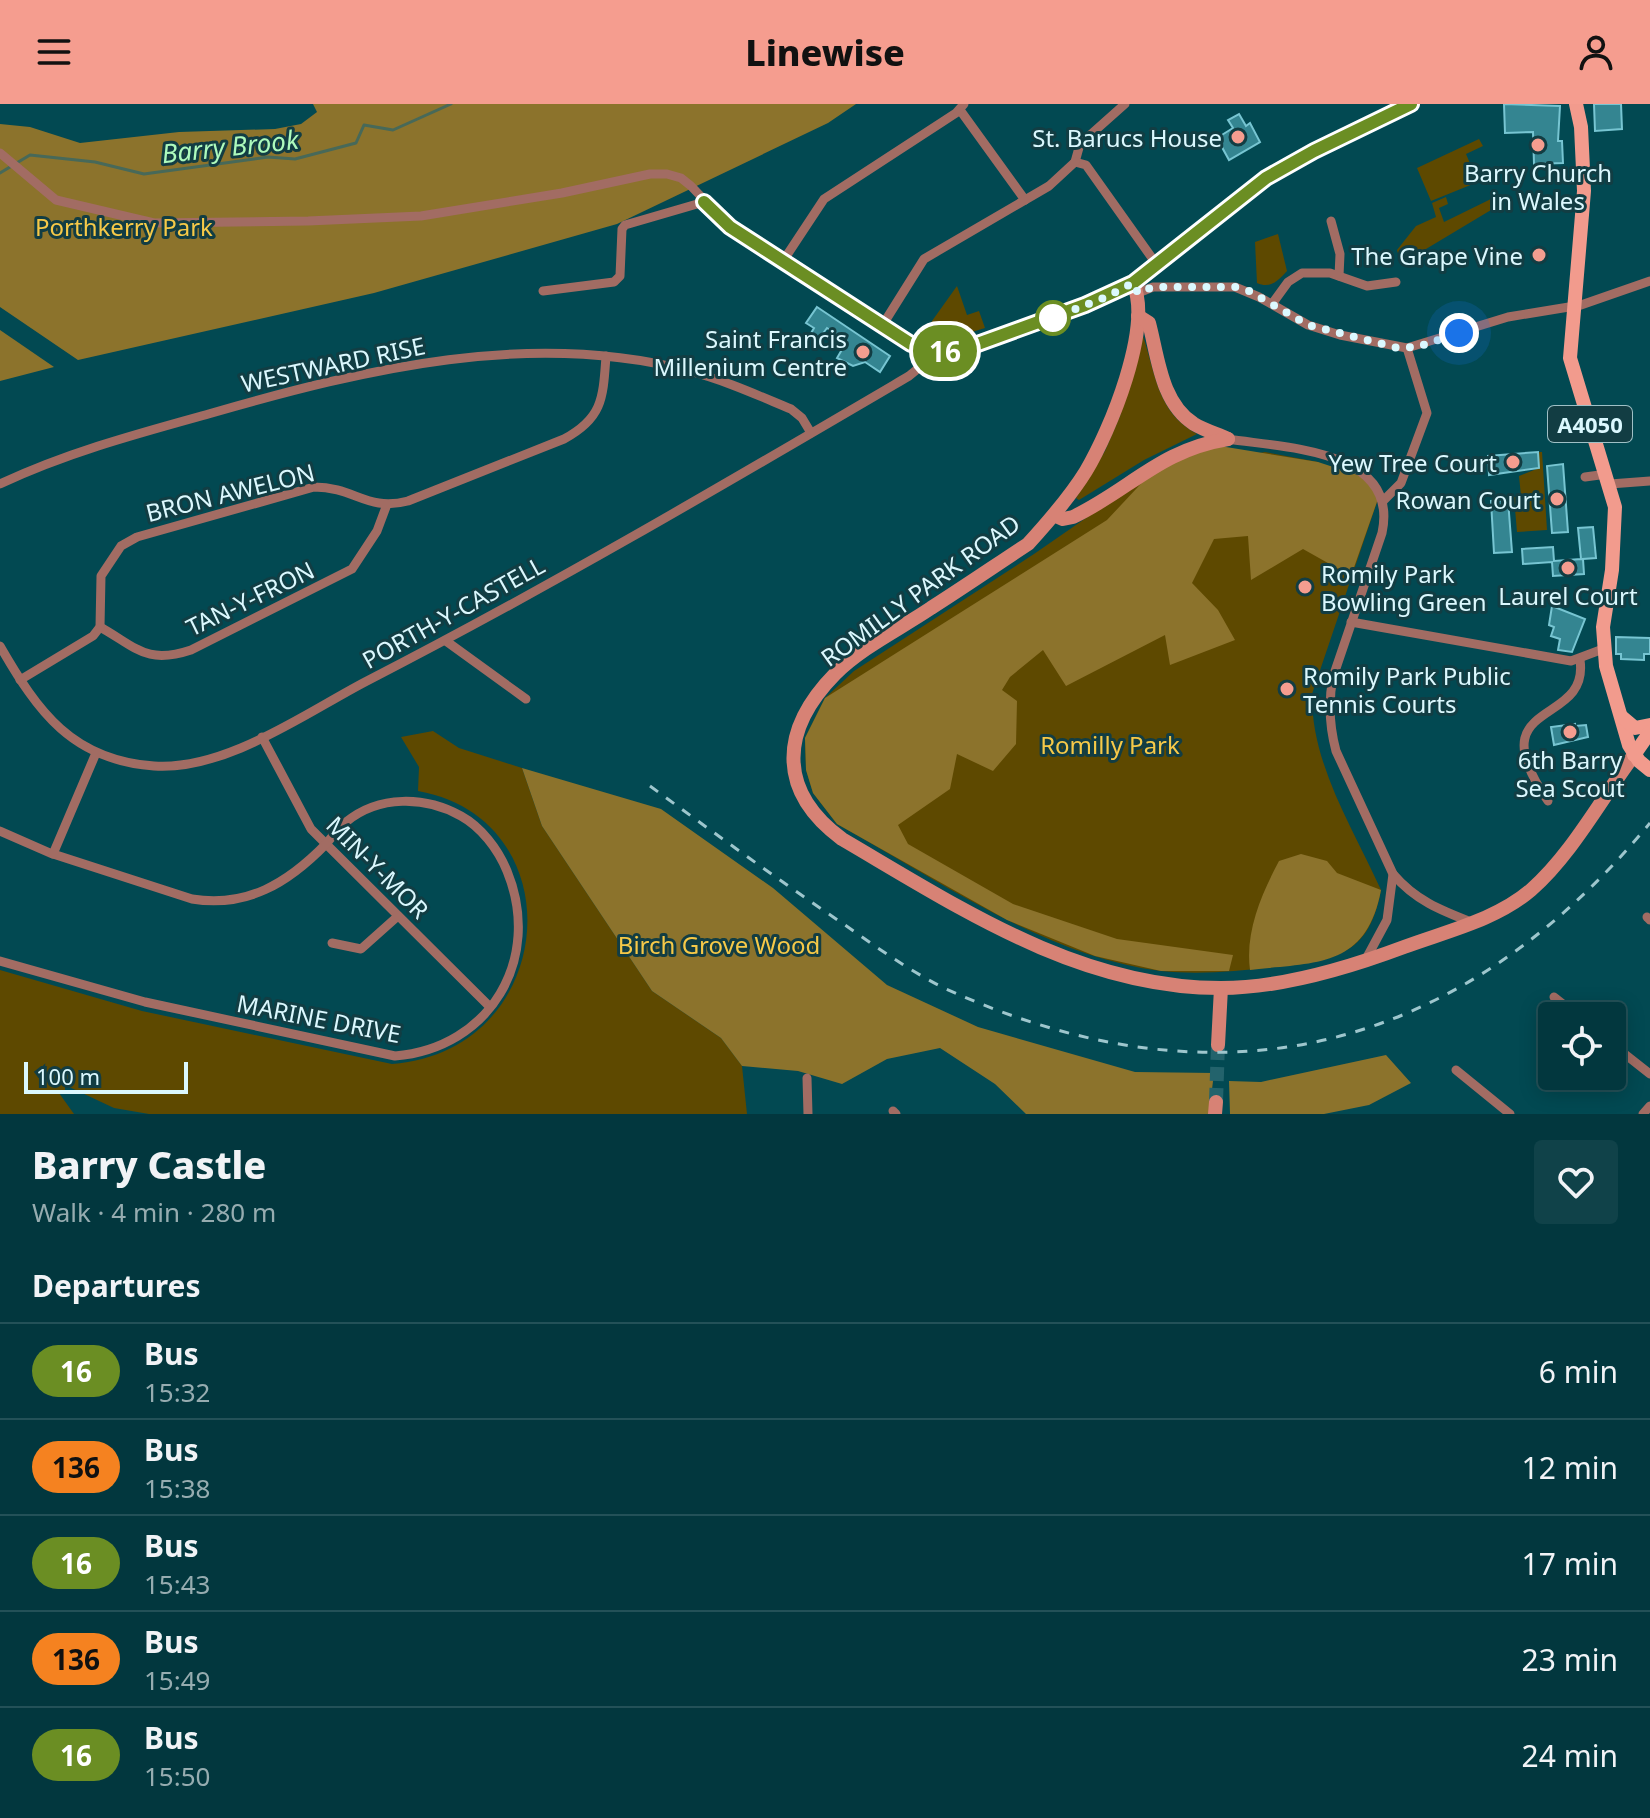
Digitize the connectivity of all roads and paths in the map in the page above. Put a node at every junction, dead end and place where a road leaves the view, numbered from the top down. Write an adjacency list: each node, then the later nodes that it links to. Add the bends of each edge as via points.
1 (1125, 104): 8 (street, via 1080,144)
2 (1411, 104): 13 (street, via 1266,178)
3 (1576, 104): 6 (main road, A4050)
4 (1584, 104): 6 (main road, A4050)
5 (962, 107): 9 (street); 12 (street, via 824,199 787,255)
6 (1581, 127): 20 (main road, A4050, via 1584,206)
7 (0, 153): 10 (street, via 56,200 154,223 421,216 650,174 681,178)
8 (1075, 162): 9 (street); 13 (street, via 1086,165)
9 (1025, 200): 22 (street, via 924,259)
10 (704, 202): 12 (street, via 730,227); 18 (street, via 625,225 620,276 614,282)
11 (1331, 221): 14 (street, via 1340,254)
12 (789, 264): 22 (street)
13 (1157, 265): 17 (street)
14 (1339, 276): 16 (street, via 1367,286); 19 (street, via 1302,273)
15 (1650, 281): 20 (street)
16 (1396, 282)
17 (1135, 288): 19 (street, via 1235,287); 21 (street, ROMILLY PARK ROAD); 24 (street, via 961,350)
18 (543, 291)
19 (1272, 304): 23 (street, via 1308,325)
20 (1572, 305): 23 (street, via 1508,317); 29 (main road, A4050, via 1570,358)
21 (1138, 316): 27 (street, ROMILLY PARK ROAD, via 1149,323 1167,393 1178,409 1193,423); 34 (street, ROMILLY PARK ROAD, via 1106,432)
22 (882, 326): 24 (street)
23 (1407, 348): 32 (street, via 1427,413 1401,483)
24 (927, 349): 26 (street, PORTH-Y-CASTELL, via 920,367 909,376)
25 (606, 356): 26 (street, WESTWARD RISE, via 725,382 791,409); 31 (street, WESTWARD RISE, via 462,358 357,374 85,449); 33 (street, via 604,388 585,428)
26 (811, 433): 37 (street, PORTH-Y-CASTELL)
27 (1228, 439): 32 (street, ROMILLY PARK ROAD, via 1353,464 1374,482); 34 (street, ROMILLY PARK ROAD, via 1174,454 1073,517)
28 (1585, 477): 29 (street)
29 (1608, 479): 30 (street); 39 (main road, A4050, via 1615,531)
30 (1650, 481)
31 (0, 484)
32 (1383, 501): 35 (street, via 1382,533)
33 (386, 507): 36 (street, TAN-Y-FRON, via 352,569 191,650 166,657 148,655); 36 (street, BRON AWELON, via 342,489 314,487 137,537 121,546 101,576)
34 (1054, 515): 59 (street, ROMILLY PARK ROAD, via 1028,544 835,674 802,720 794,741 795,780 807,806 842,839 1042,950 1143,981)
35 (1351, 622): 40 (street); 53 (street, via 1333,677 1331,733)
36 (100, 627): 41 (street)
37 (446, 641): 42 (street); 46 (street, PORTH-Y-CASTELL)
38 (0, 646): 41 (street, PORTH-Y-CASTELL)
39 (1603, 649): 40 (street); 43 (main road, A4050)
40 (1580, 660): 49 (street, via 1569,697 1528,727 1528,772)
41 (20, 680): 47 (street, PORTH-Y-CASTELL, via 52,723)
42 (526, 699)
43 (1622, 717): 44 (main road, via 1635,728); 48 (main road, A4050)
44 (1650, 725)
45 (1650, 732): 48 (main road)
46 (262, 737): 47 (street, PORTH-Y-CASTELL, via 183,765 154,766); 51 (street, MIN-Y-MOR, via 296,805)
47 (96, 753): 52 (street)
48 (1643, 764): 55 (street, ROMILLY PARK ROAD, via 1532,889 1504,910)
49 (1548, 801)
50 (0, 831): 52 (street, MARINE DRIVE)
51 (325, 845): 52 (street, MARINE DRIVE, via 271,889 241,900 211,902); 54 (street, MIN-Y-MOR); 62 (street, MARINE DRIVE, via 361,811 385,803 416,801 474,824 504,863 519,917 514,965)
52 (53, 854)
53 (1393, 874): 55 (street, via 1408,892 1432,907); 58 (street, via 1387,920)
54 (398, 916): 56 (street, via 361,949); 62 (street, MIN-Y-MOR)
55 (1471, 922): 58 (street, ROMILLY PARK ROAD)
56 (332, 943)
57 (0, 961): 62 (street, MARINE DRIVE, via 145,1002 395,1056 439,1047 469,1030)
58 (1364, 962): 59 (street, ROMILLY PARK ROAD, via 1330,973)
59 (1221, 988): 63 (street)
60 (1554, 997): 61 (street)
61 (1560, 1002)
62 (490, 1007)
63 (1218, 1045)
64 (1626, 1055): 66 (street)
65 (1456, 1070): 70 (street)
66 (1650, 1074)
67 (807, 1078): 69 (street)
68 (1650, 1106): 71 (street)
69 (808, 1114)
70 (1510, 1114)
71 (1643, 1114)

